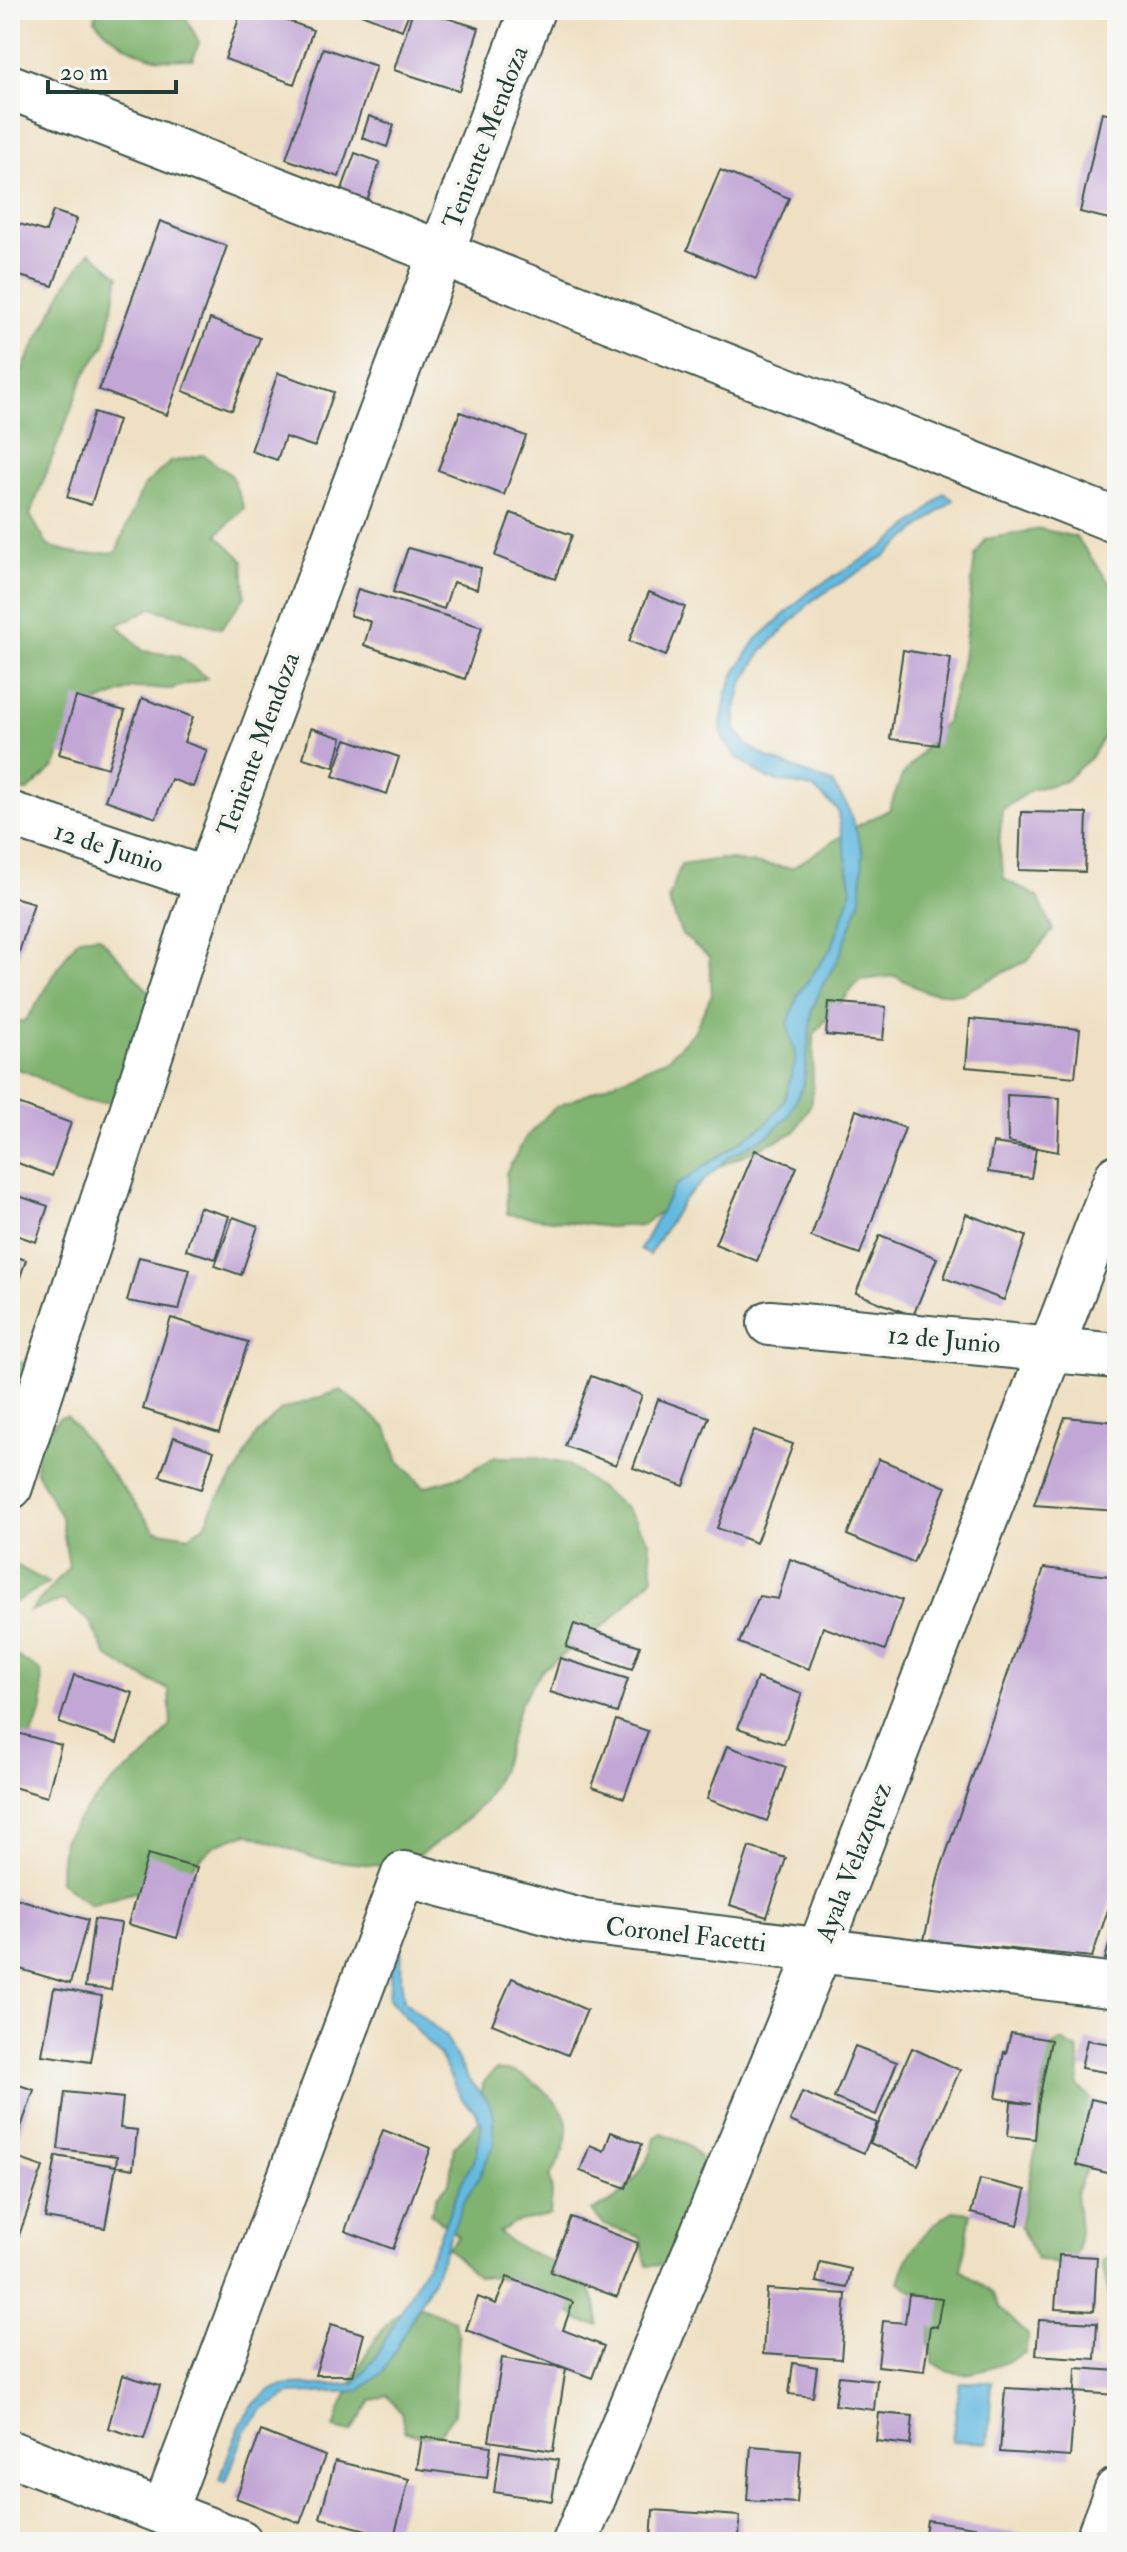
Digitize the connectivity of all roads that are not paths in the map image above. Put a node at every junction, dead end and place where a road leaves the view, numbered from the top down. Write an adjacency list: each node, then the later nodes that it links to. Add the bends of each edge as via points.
1 (532, 10): 3 (street, Teniente Mendoza)
2 (10, 87): 3 (street)
3 (441, 253): 4 (street); 6 (street, Teniente Mendoza)
4 (1117, 521)
5 (10, 814): 6 (street, 12 de Junio)
6 (207, 880): 11 (street, Teniente Mendoza)
7 (1117, 1177): 9 (street, Ayala Velazquez)
8 (770, 1323): 9 (street, 12 de Junio)
9 (1049, 1349): 10 (street, 12 de Junio); 12 (street, Ayala Velazquez)
10 (1117, 1356)
11 (10, 1487)
12 (820, 1949): 13 (street, Coronel Facetti); 16 (street, Coronel Facetti, via 584,1922 404,1874); 18 (street, Ayala Velazquez)
13 (1117, 1986)
14 (10, 2453): 16 (street)
15 (1117, 2490): 19 (street)
16 (174, 2525): 17 (street)
17 (240, 2542)
18 (575, 2542)
19 (1097, 2542)

